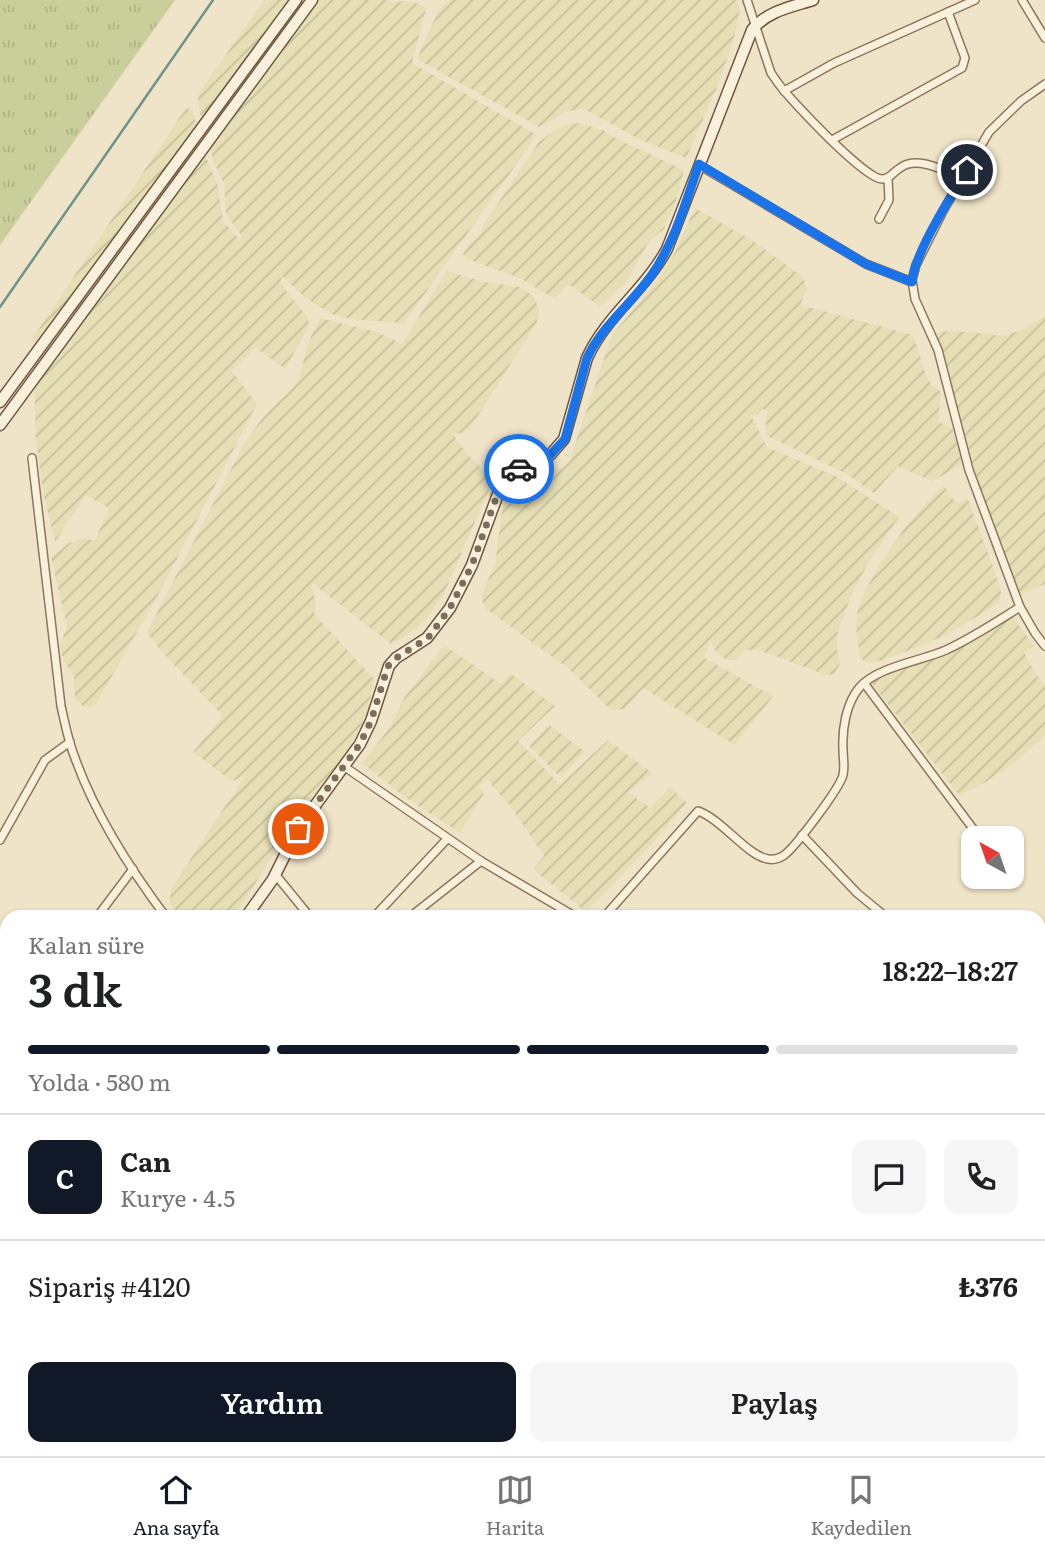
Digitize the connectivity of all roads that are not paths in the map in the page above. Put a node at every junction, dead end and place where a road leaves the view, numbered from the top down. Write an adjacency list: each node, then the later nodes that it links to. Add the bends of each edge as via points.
1 (296, 0): 18 (street)
2 (312, 0): 19 (street)
3 (747, 0): 8 (street)
4 (813, 0): 8 (street, via 771,13)
5 (975, 0): 7 (street)
6 (1022, 0): 9 (street)
7 (948, 12): 11 (street, via 834,63); 12 (street, via 965,58 962,68)
8 (756, 25): 11 (street, via 771,73); 13 (street)
9 (1045, 38)
10 (1045, 84): 15 (street, via 989,132)
11 (784, 91): 12 (street)
12 (832, 140): 14 (street, via 874,177)
13 (699, 164): 17 (street, via 866,264); 25 (street, via 660,262 592,346 565,439 551,454 514,471 502,483 457,595 428,638 388,666 366,733)
14 (888, 178): 15 (street, via 903,165 915,163); 16 (street, via 889,200)
15 (962, 178): 17 (street, via 916,265)
16 (879, 219)
17 (912, 282): 21 (street, via 938,350 969,470)
18 (0, 402)
19 (0, 425)
20 (32, 458): 24 (street)
21 (1020, 607): 22 (street); 23 (street, via 945,651 877,674)
22 (1045, 646)
23 (864, 683): 27 (street); 29 (street, via 845,720 840,783)
24 (69, 742): 28 (street, via 45,760); 33 (street, via 93,799)
25 (345, 766): 30 (street); 34 (street, via 298,829)
26 (0, 822): 28 (street)
27 (971, 826)
28 (6, 829): 31 (street)
29 (802, 835): 42 (street, via 784,856 767,859 698,811); 43 (street)
30 (447, 839): 32 (street); 39 (street)
31 (0, 840)
32 (481, 861): 40 (street); 41 (street)
33 (133, 869): 35 (street); 36 (street)
34 (275, 874): 37 (street); 38 (street)
35 (102, 910)
36 (159, 910)
37 (251, 910)
38 (304, 910)
39 (381, 910)
40 (419, 910)
41 (564, 910)
42 (610, 910)
43 (878, 910)

